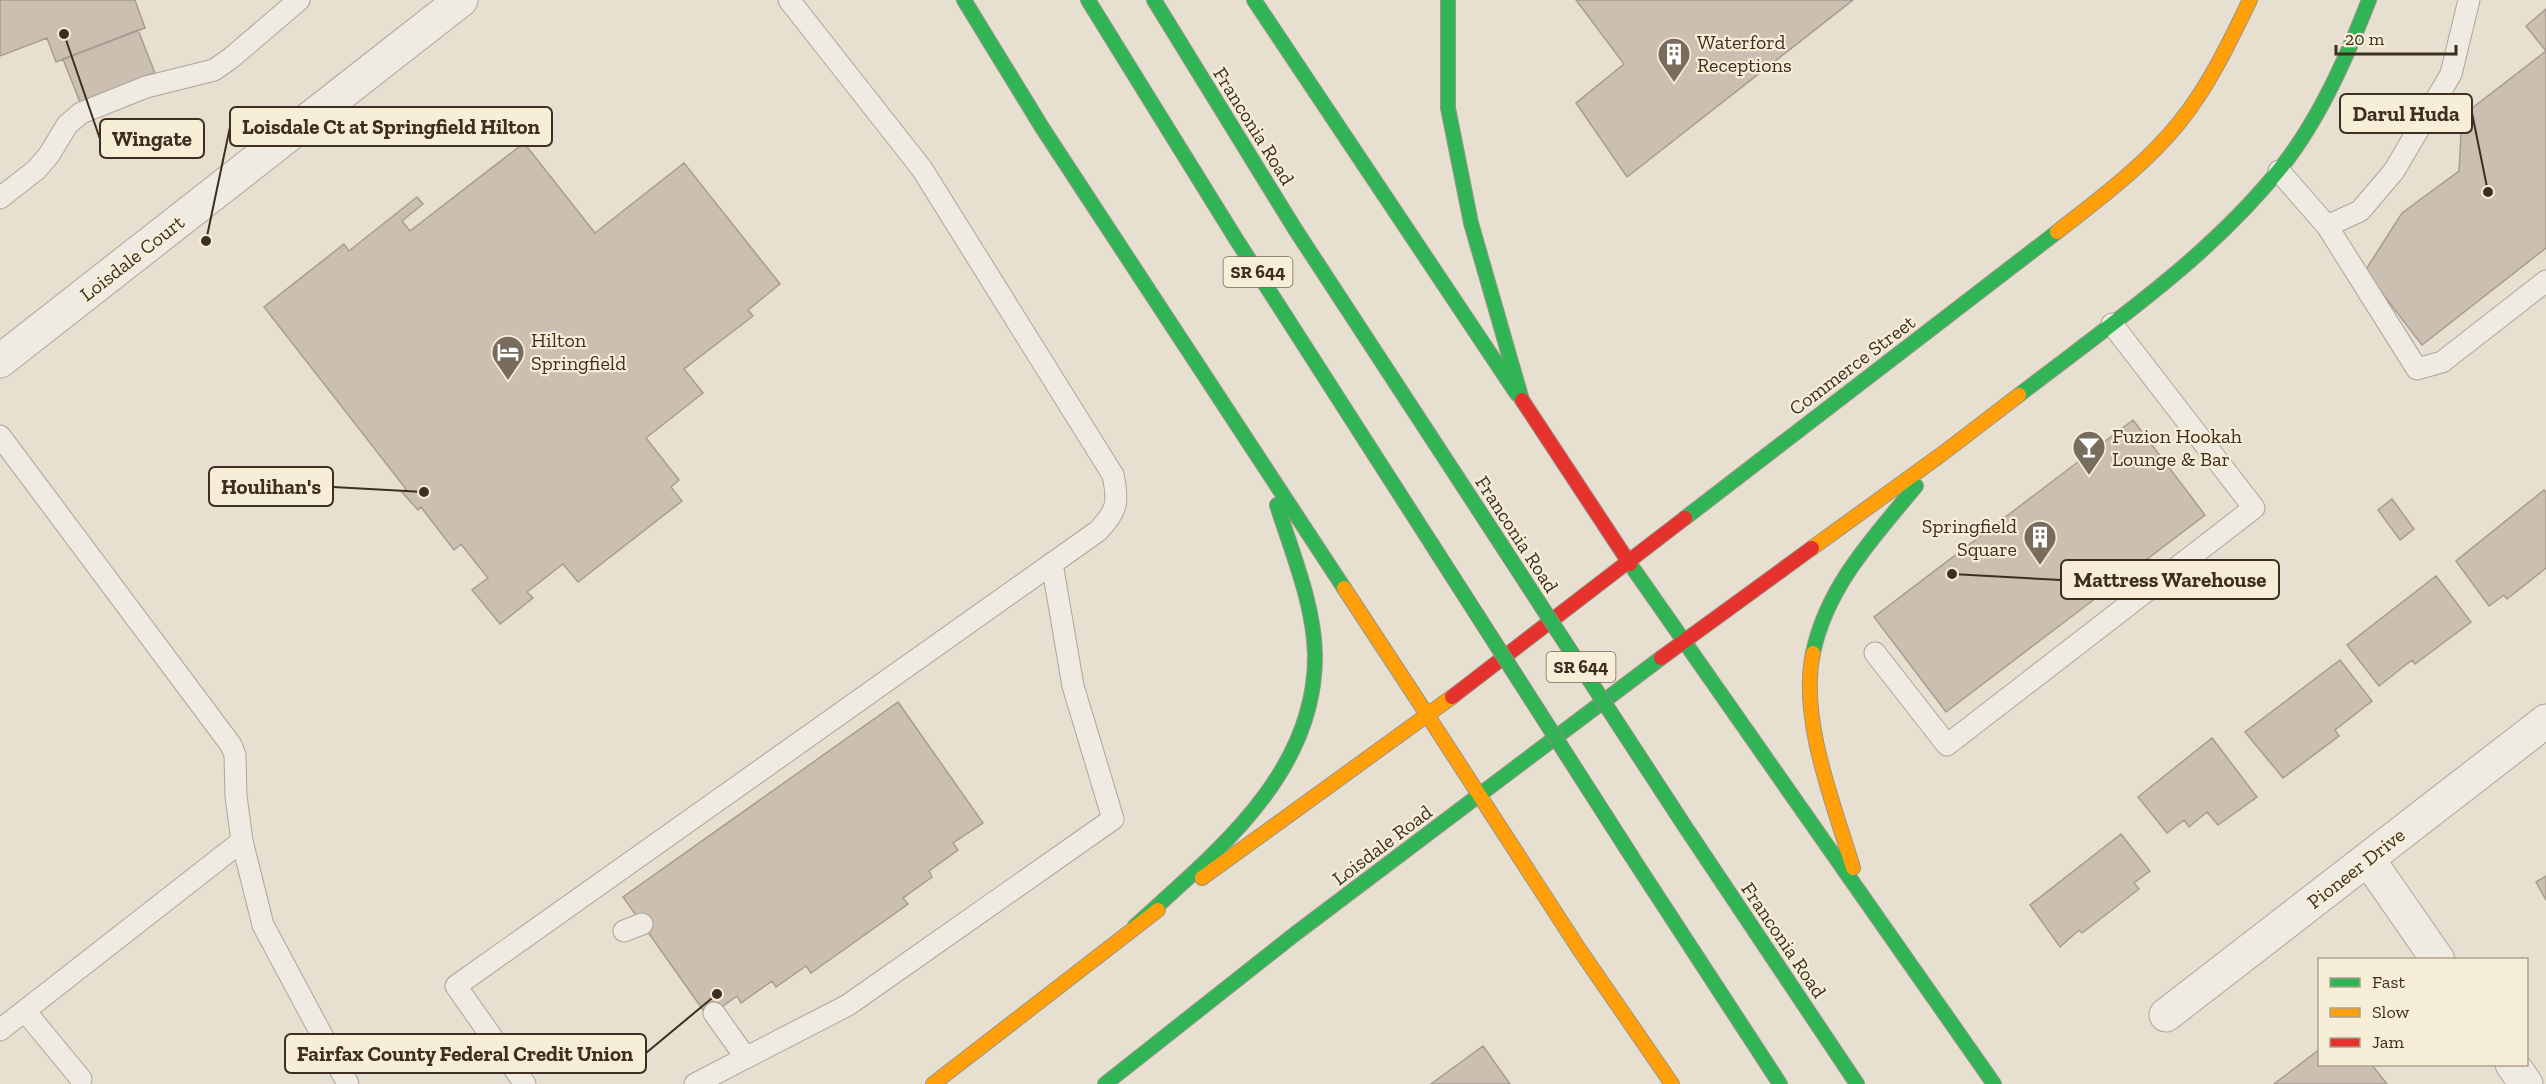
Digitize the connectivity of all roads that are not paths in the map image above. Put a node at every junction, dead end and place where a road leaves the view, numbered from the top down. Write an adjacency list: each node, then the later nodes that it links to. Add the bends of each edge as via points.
1 (299, 0): 13 (lane, via 214,70 146,87 81,113 67,125 36,170)
2 (461, 0): 17 (street, Loisdale Court)
3 (789, 0): 23 (lane, via 922,170 1113,475 1118,494 1116,508 1108,520)
4 (964, 0): 21 (main road, via 1043,129)
5 (1088, 0): 47 (main road, SR 644, bridge, via 1236,239)
6 (1154, 0): 48 (main road, Franconia Road / SR 644, bridge, via 1295,229)
7 (1254, 0): 18 (main road)
8 (1448, 0): 18 (main road, via 1448,108 1472,223)
9 (2250, 0): 22 (main road, Commerce Street, via 2227,49 2189,110 2124,178)
10 (2368, 0): 12 (main road, via 2322,104)
11 (2469, 0): 14 (lane, via 2451,74 2394,171 2360,211)
12 (2279, 171): 14 (lane); 16 (main road, via 2185,267)
13 (0, 198)
14 (2326, 226): 15 (lane, via 2417,369 2442,362)
15 (2546, 281)
16 (2112, 324): 20 (main road); 25 (lane, via 2254,508 1947,745)
17 (0, 361)
18 (1522, 400): 22 (main road)
19 (0, 436): 29 (lane, via 231,745)
20 (1942, 454): 24 (main road); 31 (main road, via 1856,562 1833,597 1817,632 1811,666 1812,716)
21 (1266, 469): 26 (main road); 32 (main road, via 1310,614 1315,673 1308,713 1302,733 1279,775 1253,812)
22 (1628, 561): 24 (main road); 26 (main road, Commerce Street)
23 (1052, 563): 38 (lane, via 1073,686 1113,819 848,1005); 42 (lane, via 456,986)
24 (1684, 640): 28 (main road, Loisdale Road); 31 (main road)
25 (1875, 653)
26 (1428, 716): 28 (main road); 32 (main road)
27 (2546, 721): 30 (street, Pioneer Drive)
28 (1481, 796): 45 (main road, Loisdale Road, via 1295,934); 46 (main road)
29 (243, 841): 34 (lane); 41 (lane, via 263,925)
30 (2368, 859): 33 (street); 36 (street, Pioneer Drive)
31 (1862, 896): 49 (main road)
32 (1135, 926): 44 (main road)
33 (2437, 958)
34 (25, 1011): 37 (lane); 40 (lane)
35 (714, 1013): 38 (lane)
36 (2166, 1015)
37 (0, 1030)
38 (746, 1058): 43 (lane)
39 (2513, 1066): 50 (street)
40 (81, 1079)
41 (348, 1084)
42 (525, 1084)
43 (695, 1084)
44 (933, 1084)
45 (1105, 1084)
46 (1672, 1084)
47 (1780, 1084)
48 (1857, 1084)
49 (1994, 1084)
50 (2526, 1084)

